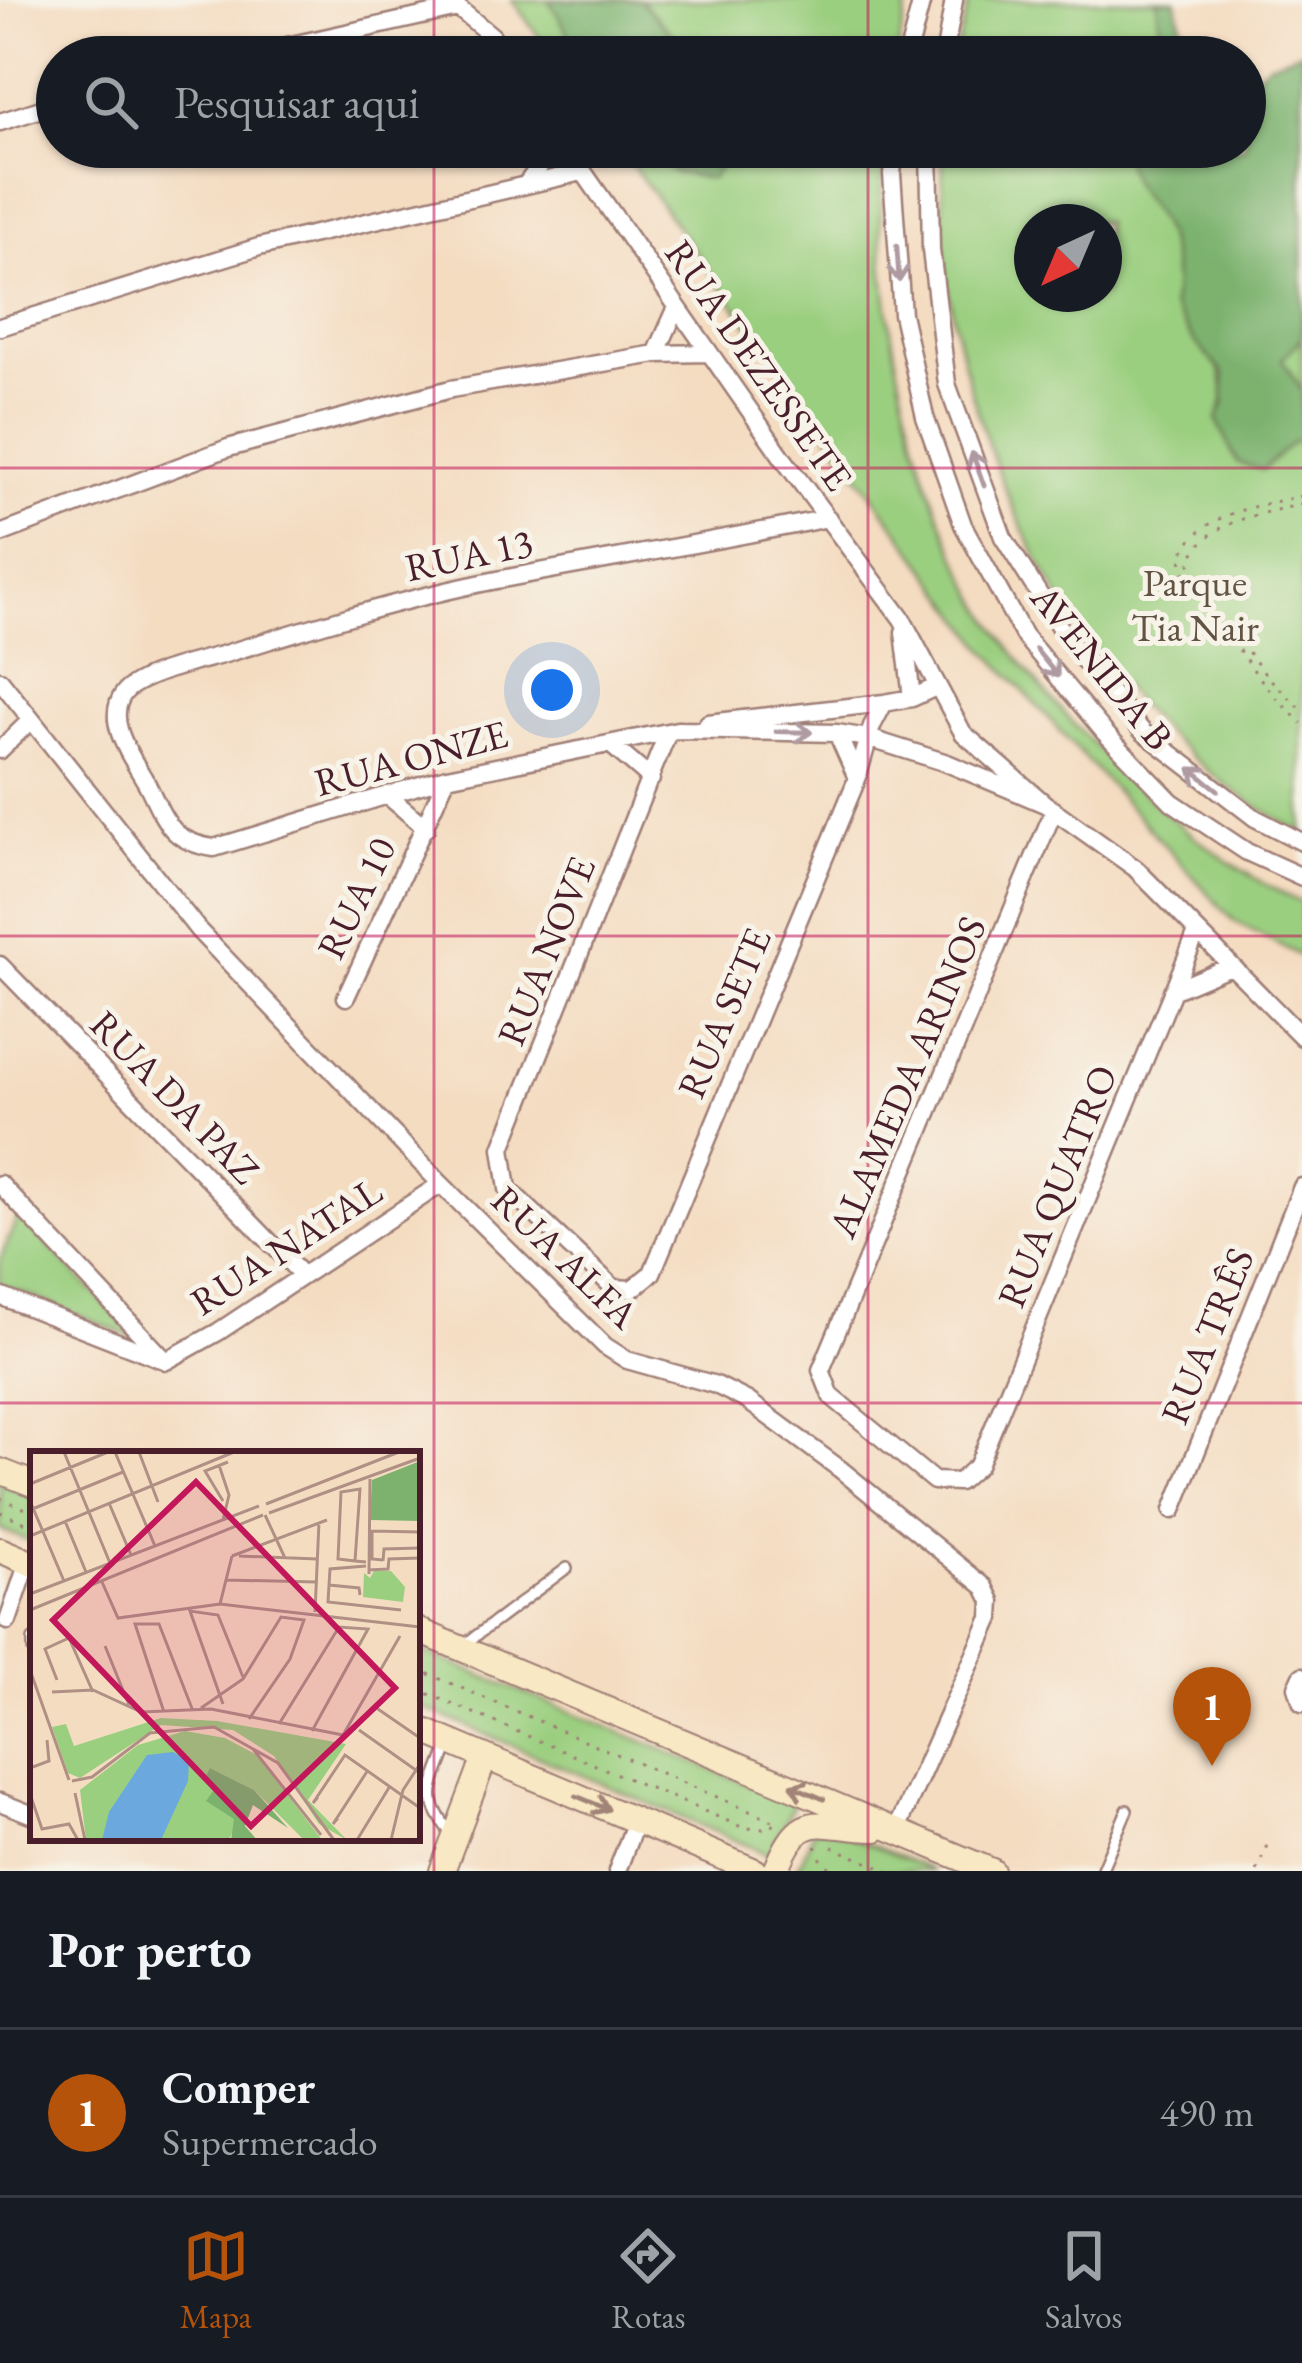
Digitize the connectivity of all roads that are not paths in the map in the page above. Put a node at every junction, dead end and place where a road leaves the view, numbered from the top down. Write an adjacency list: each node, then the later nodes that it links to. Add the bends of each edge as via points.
1 (922, 0): 5 (street)
2 (954, 0): 6 (street)
3 (332, 36): 4 (street, via 458,8)
4 (492, 36)
5 (913, 36)
6 (948, 36)
7 (36, 111): 8 (street)
8 (0, 122)
9 (538, 168): 14 (street)
10 (579, 168): 13 (street, RUA DEZESSETE)
11 (893, 168): 42 (street, AVENIDA B, one-way to 42, via 902,314 925,418 963,526 1024,636 1172,802 1246,852)
12 (929, 168): 40 (street, AVENIDA B, one-way to 12, via 1255,818 1143,732 1071,645 1003,537 947,384)
13 (582, 172): 14 (street); 15 (street, RUA DEZESSETE)
14 (527, 183): 16 (street, via 259,247)
15 (677, 307): 17 (street, RUA DEZESSETE); 18 (street)
16 (0, 327)
17 (709, 353): 18 (street); 19 (street, RUA DEZESSETE)
18 (656, 355): 20 (street, via 451,389 228,448)
19 (828, 518): 21 (street, RUA DEZESSETE); 41 (street, RUA 13, via 366,611 131,687 120,698 117,730 169,826 188,844)
20 (0, 534)
21 (902, 619): 23 (street, RUA DEZESSETE); 24 (street, RUA DEZESSETE)
22 (0, 680): 26 (street, RUA ALFA)
23 (938, 686): 24 (street); 29 (street, RUA DEZESSETE)
24 (912, 698): 25 (street)
25 (884, 704): 27 (street); 30 (street, RUA SETE)
26 (31, 720): 32 (street); 51 (street, RUA ALFA, via 200,932)
27 (673, 731): 28 (street, RUA ONZE, one-way to 28); 31 (street, RUA ONZE); 35 (street, RUA NOVE)
28 (837, 733): 30 (street, RUA ONZE); 36 (street)
29 (964, 733): 33 (street); 38 (street, RUA DEZESSETE)
30 (868, 738): 33 (street, RUA ONZE); 36 (street, RUA SETE)
31 (610, 744): 34 (street, RUA ONZE); 35 (street)
32 (0, 750)
33 (947, 763): 38 (street, RUA ONZE)
34 (448, 777): 37 (street, RUA ONZE); 39 (street, RUA 10)
35 (651, 779): 49 (street, RUA NOVE)
36 (857, 779): 49 (street, RUA SETE, via 652,1274 632,1289 614,1288 508,1189)
37 (387, 795): 39 (street, RUA 10); 41 (street, RUA ONZE)
38 (1050, 807): 43 (street, RUA DEZESSETE, via 1135,868); 56 (street, ALAMEDA ARINOS, via 821,1370 831,1396 934,1481 959,1482)
39 (426, 829): 47 (street, RUA 10)
40 (1302, 842)
41 (214, 848)
42 (1302, 877)
43 (1197, 932): 45 (street, RUA DEZESSETE); 46 (street, RUA QUATRO)
44 (0, 965): 53 (street, RUA DA PAZ)
45 (1231, 966): 46 (street); 48 (street, RUA DEZESSETE)
46 (1172, 991): 56 (street, RUA QUATRO)
47 (346, 997)
48 (1302, 1037)
49 (502, 1148)
50 (0, 1184): 55 (street)
51 (441, 1184): 53 (street, RUA NATAL); 76 (street, RUA ALFA, via 604,1346 748,1401 985,1587 991,1618)
52 (1301, 1192): 59 (street, RUA TRÊS)
53 (302, 1275): 55 (street, RUA NATAL)
54 (0, 1296): 55 (street)
55 (166, 1361)
56 (978, 1465)
57 (0, 1471): 58 (main road)
58 (30, 1483)
59 (1173, 1510)
60 (0, 1550): 61 (main road)
61 (30, 1563): 64 (street)
62 (567, 1568): 66 (lane)
63 (30, 1595): 64 (street)
64 (4, 1625)
65 (420, 1631): 66 (main road)
66 (460, 1648): 76 (main road, one-way to 66)
67 (1302, 1676): 68 (street)
68 (1302, 1702)
69 (420, 1729): 70 (main road)
70 (449, 1742): 71 (main road); 77 (lane, via 430,1798)
71 (485, 1757): 75 (main road, one-way to 75); 77 (main road)
72 (0, 1802): 74 (street)
73 (1126, 1810): 83 (lane)
74 (30, 1815)
75 (636, 1821): 79 (street); 80 (main road)
76 (897, 1829): 81 (main road, via 811,1822 796,1831); 82 (main road)
77 (454, 1839): 78 (main road)
78 (442, 1871)
79 (617, 1871)
80 (755, 1871)
81 (776, 1871)
82 (992, 1871)
83 (1102, 1871)

